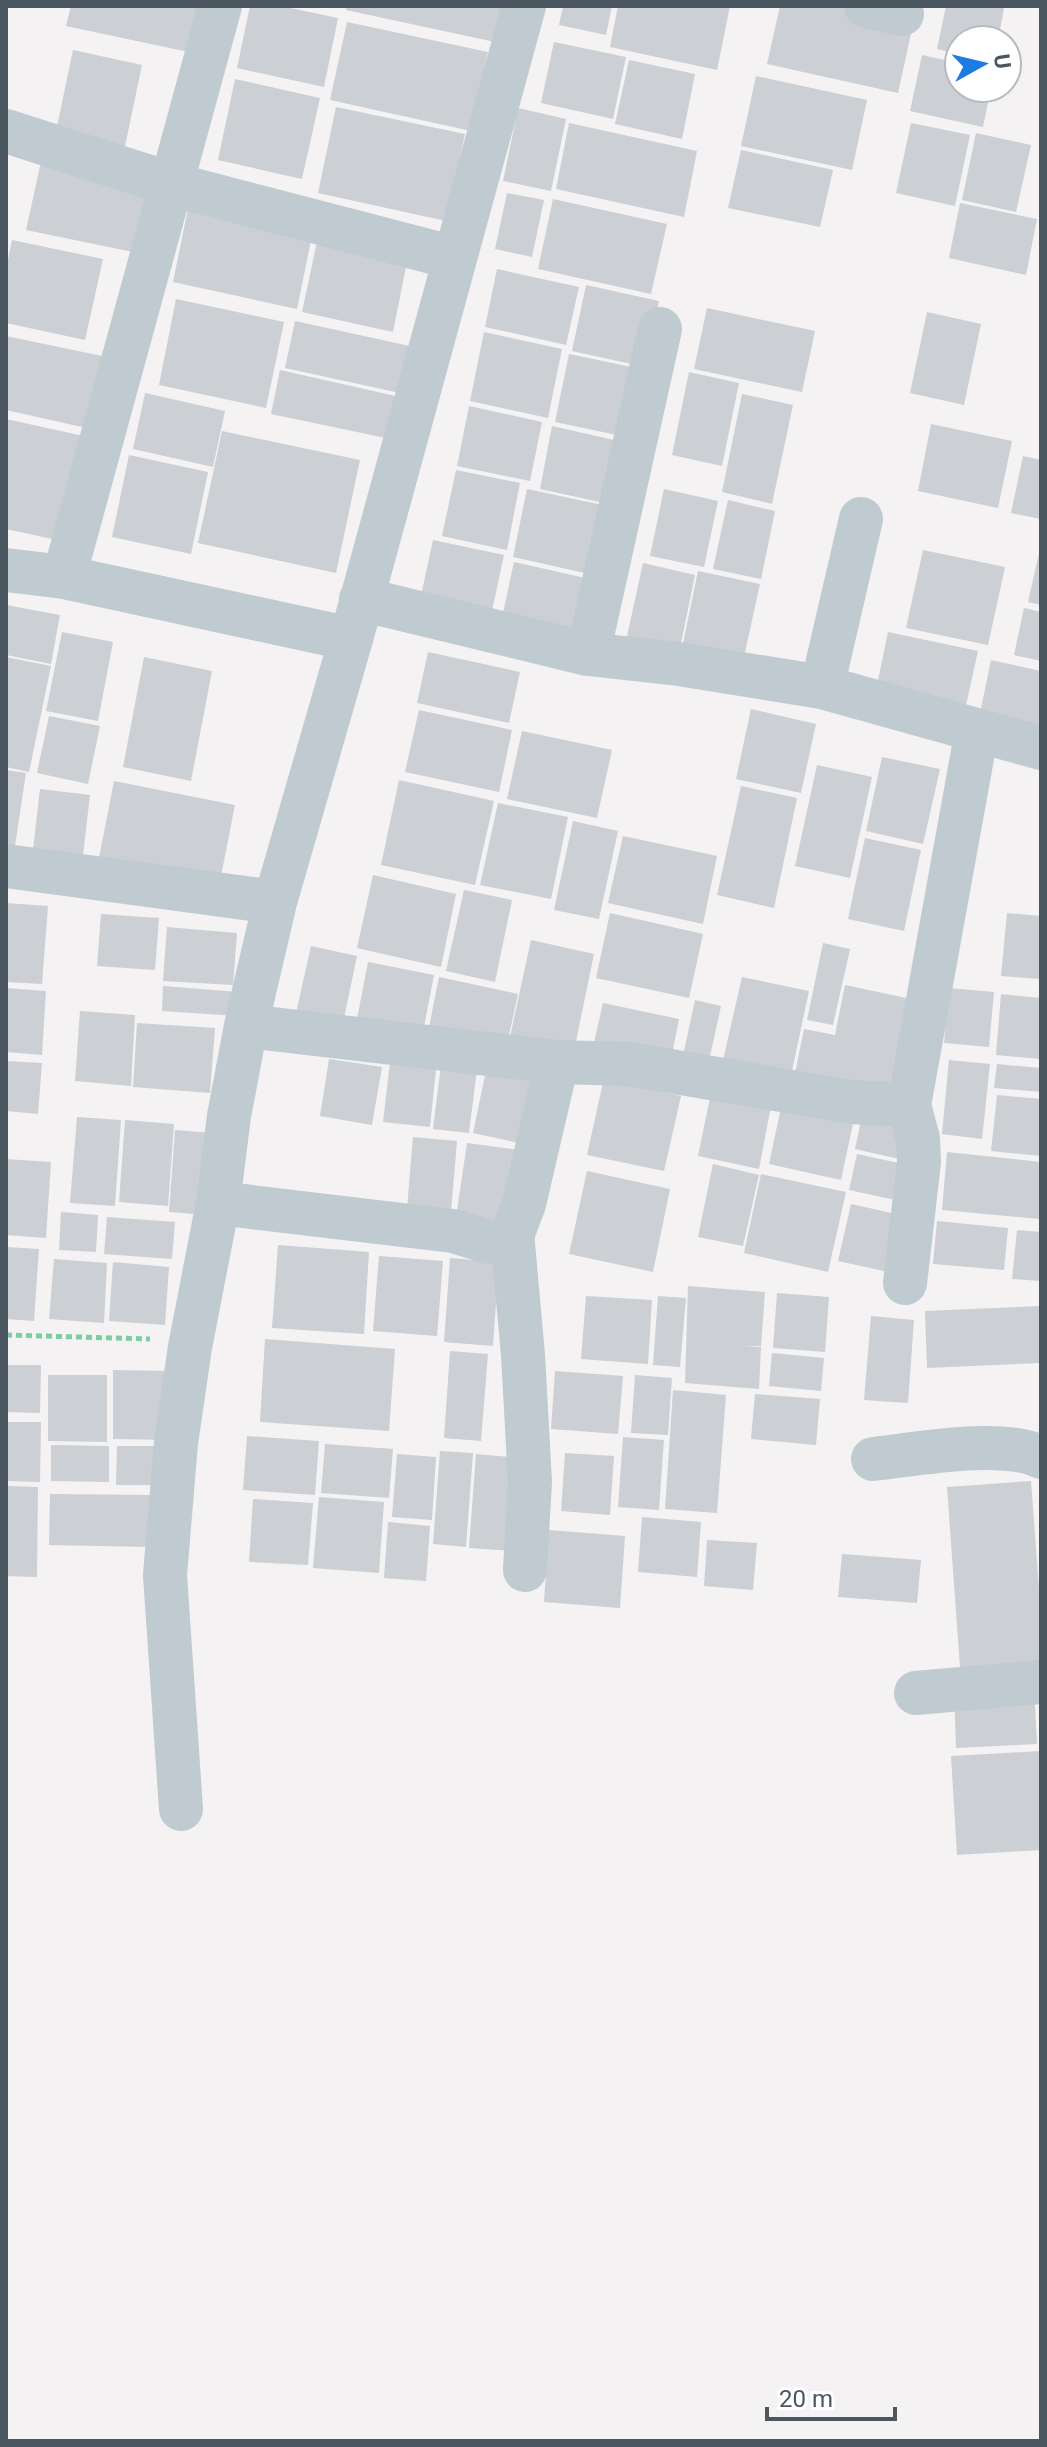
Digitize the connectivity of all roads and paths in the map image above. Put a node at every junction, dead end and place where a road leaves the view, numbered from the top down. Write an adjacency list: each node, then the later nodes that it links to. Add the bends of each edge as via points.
1 (220, 6): 4 (street)
2 (524, 6): 5 (street)
3 (6, 131): 4 (street)
4 (171, 184): 5 (street); 9 (street)
5 (455, 258): 10 (street)
6 (660, 329): 11 (street)
7 (861, 519): 12 (street)
8 (6, 570): 9 (street)
9 (64, 577): 10 (street)
10 (356, 619): 11 (street); 16 (street)
11 (588, 654): 12 (street)
12 (822, 687): 13 (street)
13 (977, 730): 14 (street); 19 (street)
14 (1041, 748)
15 (6, 866): 16 (street)
16 (275, 902): 17 (street)
17 (246, 1026): 18 (street); 20 (street)
18 (557, 1062): 19 (street, via 629,1064 851,1102); 21 (street)
19 (909, 1105): 22 (street, via 919,1162)
20 (218, 1203): 21 (street, via 453,1231); 24 (street)
21 (513, 1244): 27 (street, via 530,1482)
22 (905, 1283)
23 (6, 1335): 24 (path, via 150,1339)
24 (190, 1347): 30 (street, via 165,1575)
25 (1041, 1457): 26 (street, via 1027,1450 983,1448)
26 (873, 1459)
27 (525, 1570)
28 (1041, 1682): 29 (street)
29 (916, 1693)
30 (181, 1809)

